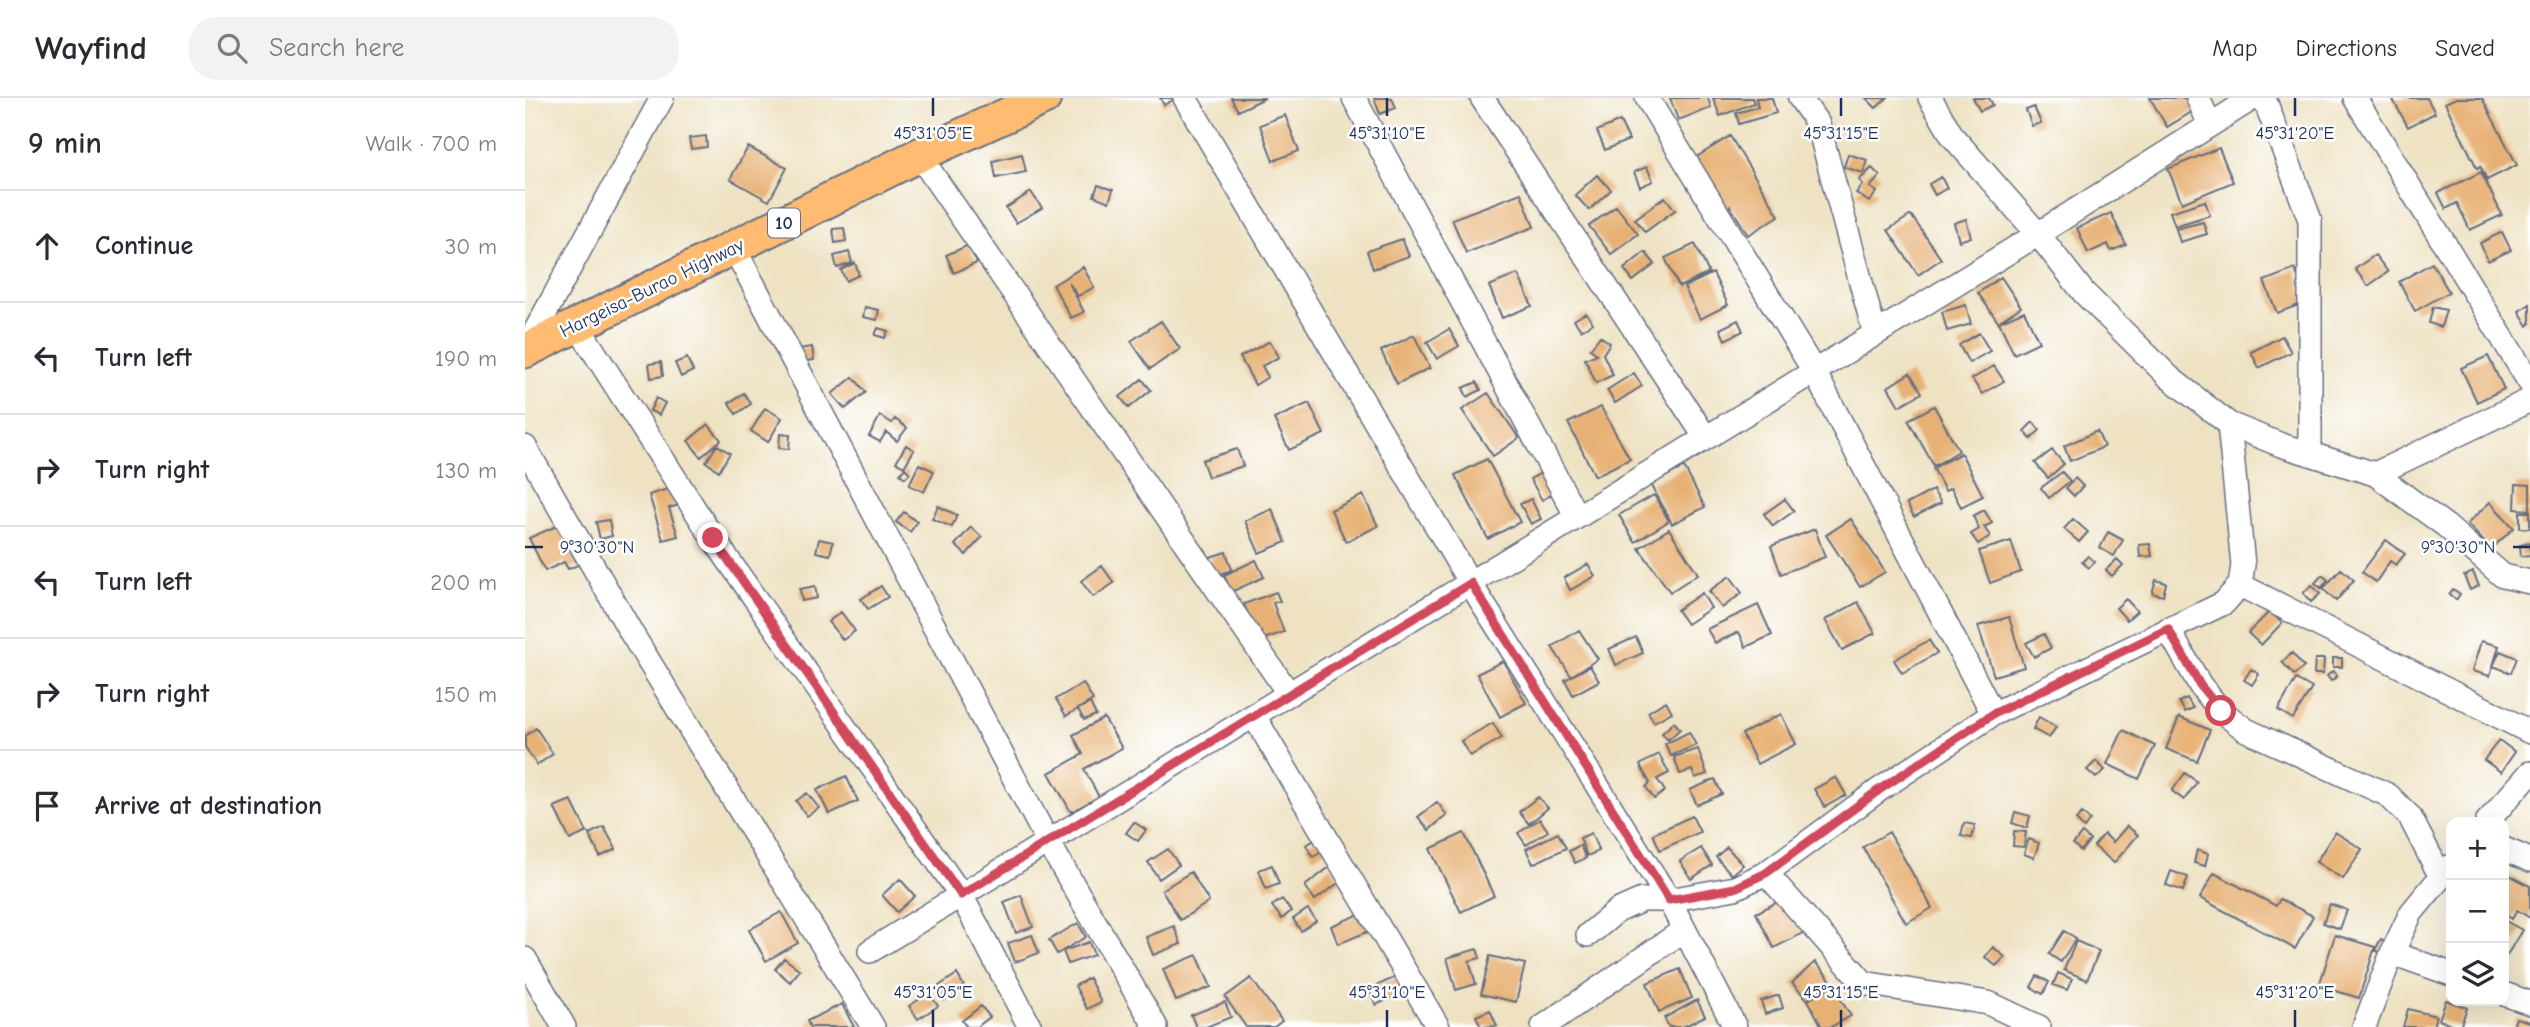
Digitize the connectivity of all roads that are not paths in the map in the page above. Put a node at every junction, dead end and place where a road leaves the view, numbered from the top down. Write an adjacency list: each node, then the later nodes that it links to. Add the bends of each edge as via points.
1 (662, 98): 19 (street)
2 (1044, 98): 14 (highway, Hargeisa-Burao Highway / 10)
3 (1185, 98): 30 (street)
4 (1354, 98): 28 (street)
5 (1482, 98): 24 (street)
6 (1647, 98): 20 (street)
7 (1800, 98): 18 (street, via 1818,124)
8 (1930, 98): 15 (street, via 1953,137)
9 (2198, 98): 13 (street)
10 (2253, 98): 13 (street)
11 (2264, 98): 26 (street, via 2310,220)
12 (2355, 98): 21 (street)
13 (2210, 125): 15 (street)
14 (919, 155): 16 (highway, Hargeisa-Burao Highway / 10); 33 (street)
15 (2038, 234): 18 (street); 23 (street, via 2084,293 2170,378)
16 (734, 248): 17 (highway, Hargeisa-Burao Highway / 10); 39 (street)
17 (577, 325): 19 (highway, Hargeisa-Burao Highway / 10); 44 (street, via 713,538)
18 (1875, 334): 20 (street)
19 (525, 351)
20 (1814, 371): 24 (street); 34 (street)
21 (2530, 383)
22 (2530, 400): 27 (street)
23 (2229, 424): 26 (street); 31 (street, via 2242,538)
24 (1706, 438): 28 (street)
25 (525, 447): 55 (street, via 632,634)
26 (2310, 454): 27 (street)
27 (2375, 474): 29 (street, via 2446,526 2503,576)
28 (1577, 517): 30 (street)
29 (2530, 582)
30 (1471, 583): 33 (street); 45 (street)
31 (2240, 585): 32 (street, via 2224,603); 36 (street)
32 (2168, 629): 34 (street); 42 (street, via 2200,685 2221,711 2246,730 2388,795 2410,817)
33 (1289, 694): 35 (street)
34 (1993, 714): 43 (street)
35 (1254, 716): 39 (street); 58 (street)
36 (2530, 732)
37 (2530, 773): 38 (street)
38 (2491, 817)
39 (1048, 842): 44 (street); 57 (street)
40 (2509, 851): 41 (street)
41 (2530, 860)
42 (2446, 871): 49 (street, via 2411,913)
43 (1766, 873): 45 (street, via 1735,888); 61 (street, via 1864,983 1988,1003)
44 (961, 895): 48 (street); 56 (street)
45 (1669, 900): 46 (street); 47 (street, via 1629,905)
46 (1684, 930): 59 (street); 60 (street)
47 (1588, 935)
48 (870, 951)
49 (2392, 953): 51 (street); 62 (street)
50 (525, 959): 54 (street)
51 (2446, 972)
52 (2509, 996): 53 (street)
53 (2530, 1003)
54 (564, 1027)
55 (873, 1027)
56 (1030, 1027)
57 (1156, 1027)
58 (1439, 1027)
59 (1543, 1027)
60 (1735, 1027)
61 (2039, 1027)
62 (2364, 1027)

